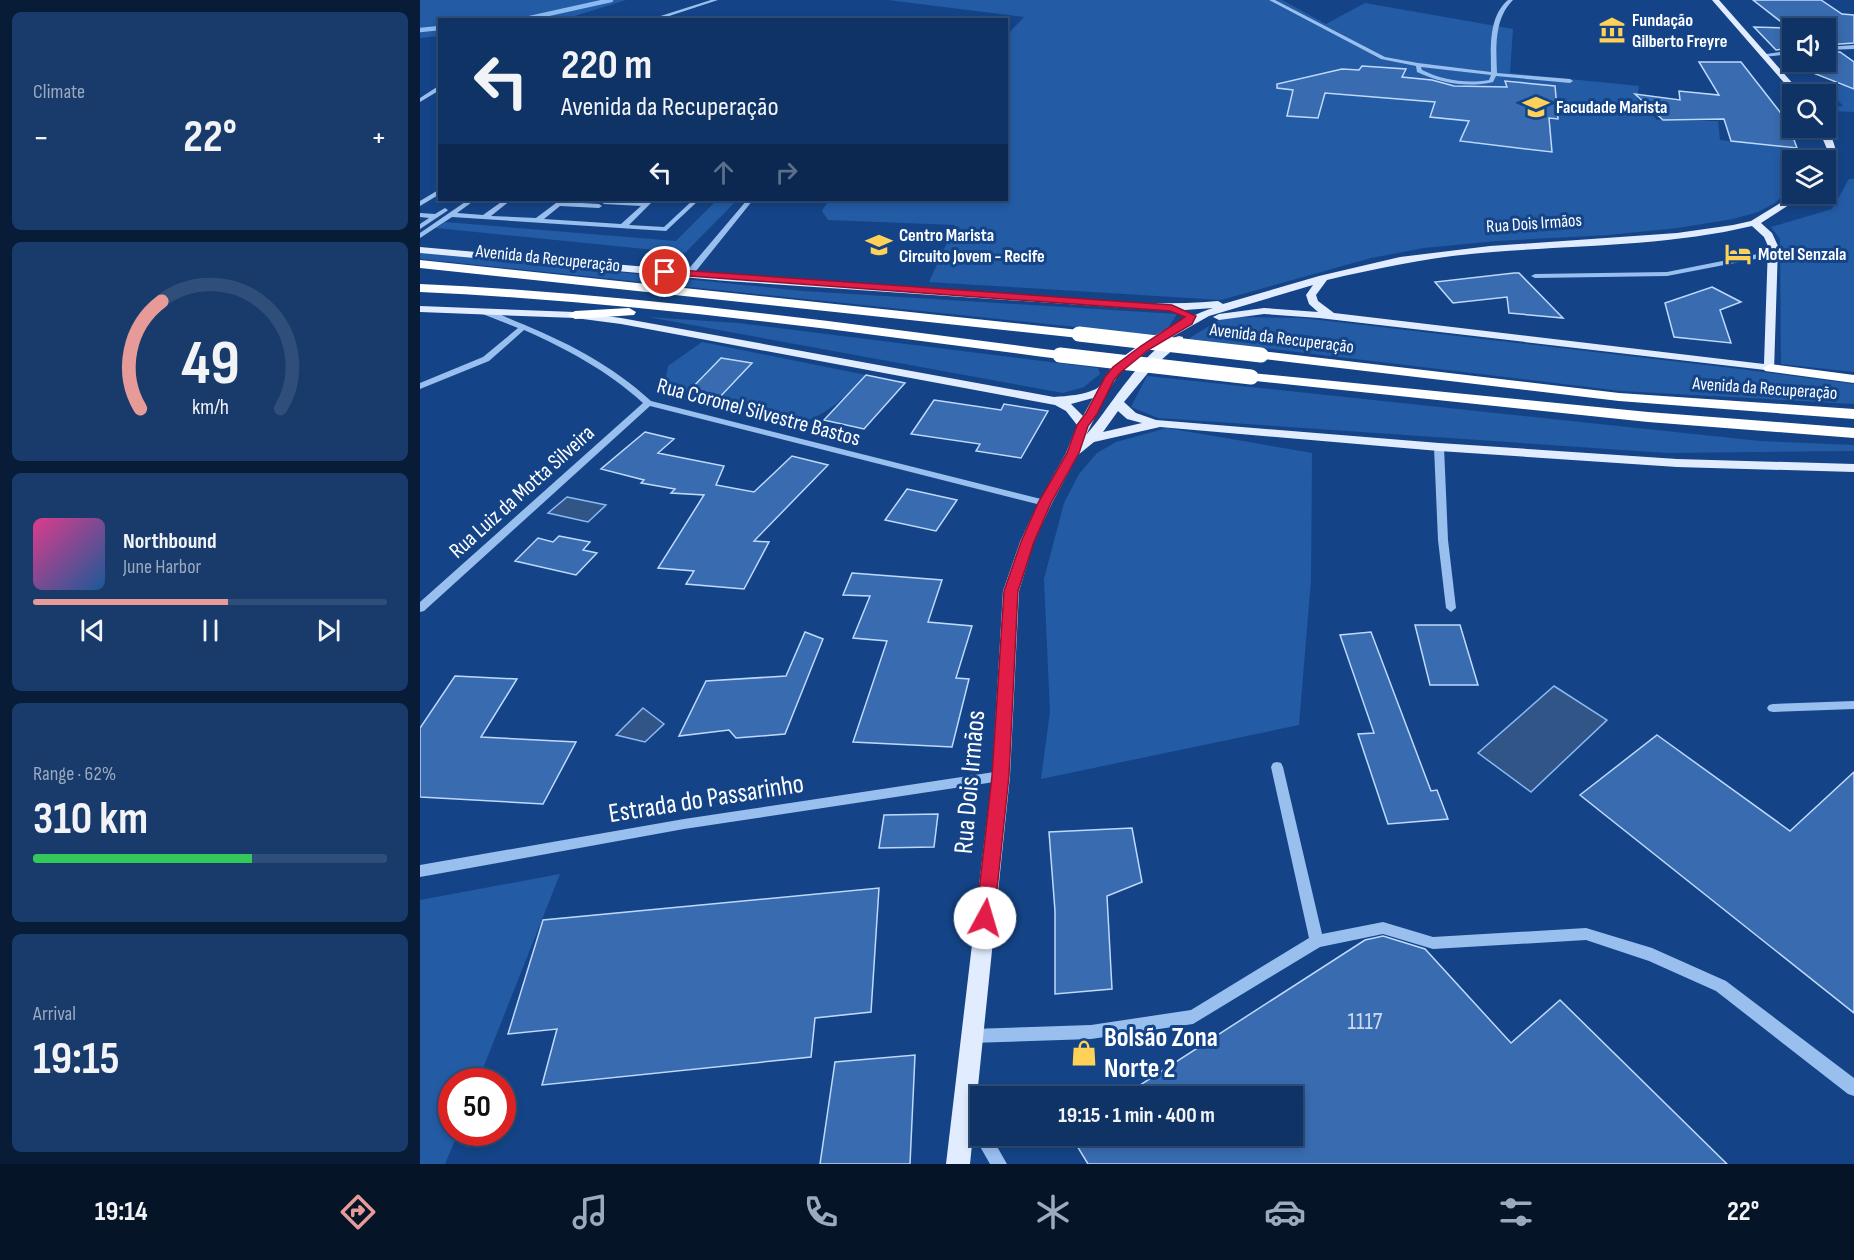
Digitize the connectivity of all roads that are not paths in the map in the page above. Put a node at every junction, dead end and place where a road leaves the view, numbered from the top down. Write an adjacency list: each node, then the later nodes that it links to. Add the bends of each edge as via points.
1 (716, 0): 5 (street)
2 (1271, 0): 10 (street, via 1371,53)
3 (1511, 0): 11 (street, via 1500,10 1494,40)
4 (1715, 0): 9 (main road)
5 (657, 18)
6 (1854, 47): 7 (street)
7 (1836, 48)
8 (1782, 53): 9 (street)
9 (1763, 55): 13 (main road)
10 (1418, 65): 11 (street); 11 (street, via 1419,71 1428,75 1459,81 1491,81)
11 (1494, 74): 12 (street)
12 (1570, 81)
13 (1789, 84)
14 (438, 88): 15 (street)
15 (420, 100)
16 (438, 192): 25 (street)
17 (458, 201): 30 (street)
18 (471, 201): 29 (street)
19 (507, 201): 31 (street)
20 (560, 201): 24 (street); 33 (street)
21 (695, 201): 36 (street, via 666,230)
22 (749, 201): 42 (street)
23 (650, 202): 24 (street); 36 (street)
24 (604, 203): 27 (street)
25 (420, 204)
26 (1785, 204): 35 (main road, Rua Dois Irmãos)
27 (592, 212)
28 (420, 215): 30 (street)
29 (450, 215): 31 (street); 38 (street)
30 (436, 216): 37 (street)
31 (485, 217): 33 (street)
32 (586, 218): 34 (street)
33 (538, 220): 34 (street)
34 (579, 223): 36 (street)
35 (1754, 223): 40 (main road, via 1771,238); 44 (main road, Rua Dois Irmãos, via 1677,236 1441,254)
36 (623, 226)
37 (420, 227)
38 (420, 236)
39 (420, 250): 42 (main road, Avenida da Recuperação)
40 (1773, 253): 43 (street, via 1666,274); 57 (main road)
41 (420, 264): 64 (highway, Avenida da Recuperação, bridge, via 1079,334 1619,398)
42 (689, 274): 48 (main road, Avenida da Recuperação)
43 (1535, 276)
44 (1323, 278): 46 (main road, Rua Dois Irmãos); 53 (main road, via 1311,295 1313,302)
45 (420, 288): 50 (highway, Avenida da Recuperação, via 504,291)
46 (1266, 296): 47 (main road, Rua Dois Irmãos); 54 (main road, Rua Dois Irmãos)
47 (1240, 302): 48 (main road, Rua Dois Irmãos); 55 (main road, Rua Dois Irmãos)
48 (1172, 308): 55 (main road, via 1191,316)
49 (420, 309): 51 (main road)
50 (693, 309): 52 (highway); 67 (highway, Avenida da Recuperação, bridge, via 1251,378)
51 (483, 311): 52 (main road); 56 (street, Rua Coronel Silvestre Bastos)
52 (575, 315): 61 (main road, via 693,333)
53 (1330, 316): 54 (main road, Avenida da Recuperação, via 1263,311); 57 (main road, Avenida da Recuperação)
54 (1216, 318): 63 (main road, Rua Dois Irmãos, via 1153,360 1130,384)
55 (1183, 326): 60 (main road, Rua Dois Irmãos, via 1117,369)
56 (524, 327): 59 (street, via 486,359); 62 (street, Rua Coronel Silvestre Bastos, via 631,385)
57 (1770, 368): 58 (highway)
58 (1854, 378)
59 (421, 386)
60 (1101, 391): 61 (main road); 66 (main road, Rua Dois Irmãos)
61 (1055, 401): 66 (main road, via 1070,408)
62 (648, 403): 72 (street, Rua Coronel Silvestre Bastos); 73 (street, Rua Luiz da Motta Silveira)
63 (1119, 403): 65 (main road, via 1132,417); 68 (main road, Rua Dois Irmãos)
64 (1854, 414)
65 (1160, 423): 68 (main road); 69 (main road)
66 (1083, 425): 70 (main road, Rua Dois Irmãos)
67 (1854, 433)
68 (1093, 438): 70 (main road, Rua Dois Irmãos)
69 (1439, 447): 71 (main road, via 1677,463); 74 (street)
70 (1073, 453): 72 (main road, Rua Dois Irmãos)
71 (1854, 468)
72 (1045, 503): 78 (main road, Rua Dois Irmãos, via 1011,591)
73 (420, 608)
74 (1451, 608)
75 (1854, 705): 76 (street)
76 (1773, 708)
77 (1277, 766): 80 (street)
78 (1000, 776): 79 (street, Estrada do Passarinho, via 684,824); 81 (main road, Rua Dois Irmãos)
79 (420, 871)
80 (1317, 941): 81 (street, via 1194,1017 1091,1032); 82 (street, via 1383,928 1433,943 1586,933 1652,955 1720,986)
81 (971, 1036): 83 (main road, Rua Dois Irmãos)
82 (1854, 1088)
83 (964, 1106): 84 (street); 86 (main road, Rua Dois Irmãos)
84 (970, 1116)
85 (988, 1146): 87 (street)
86 (958, 1164)
87 (999, 1164)

